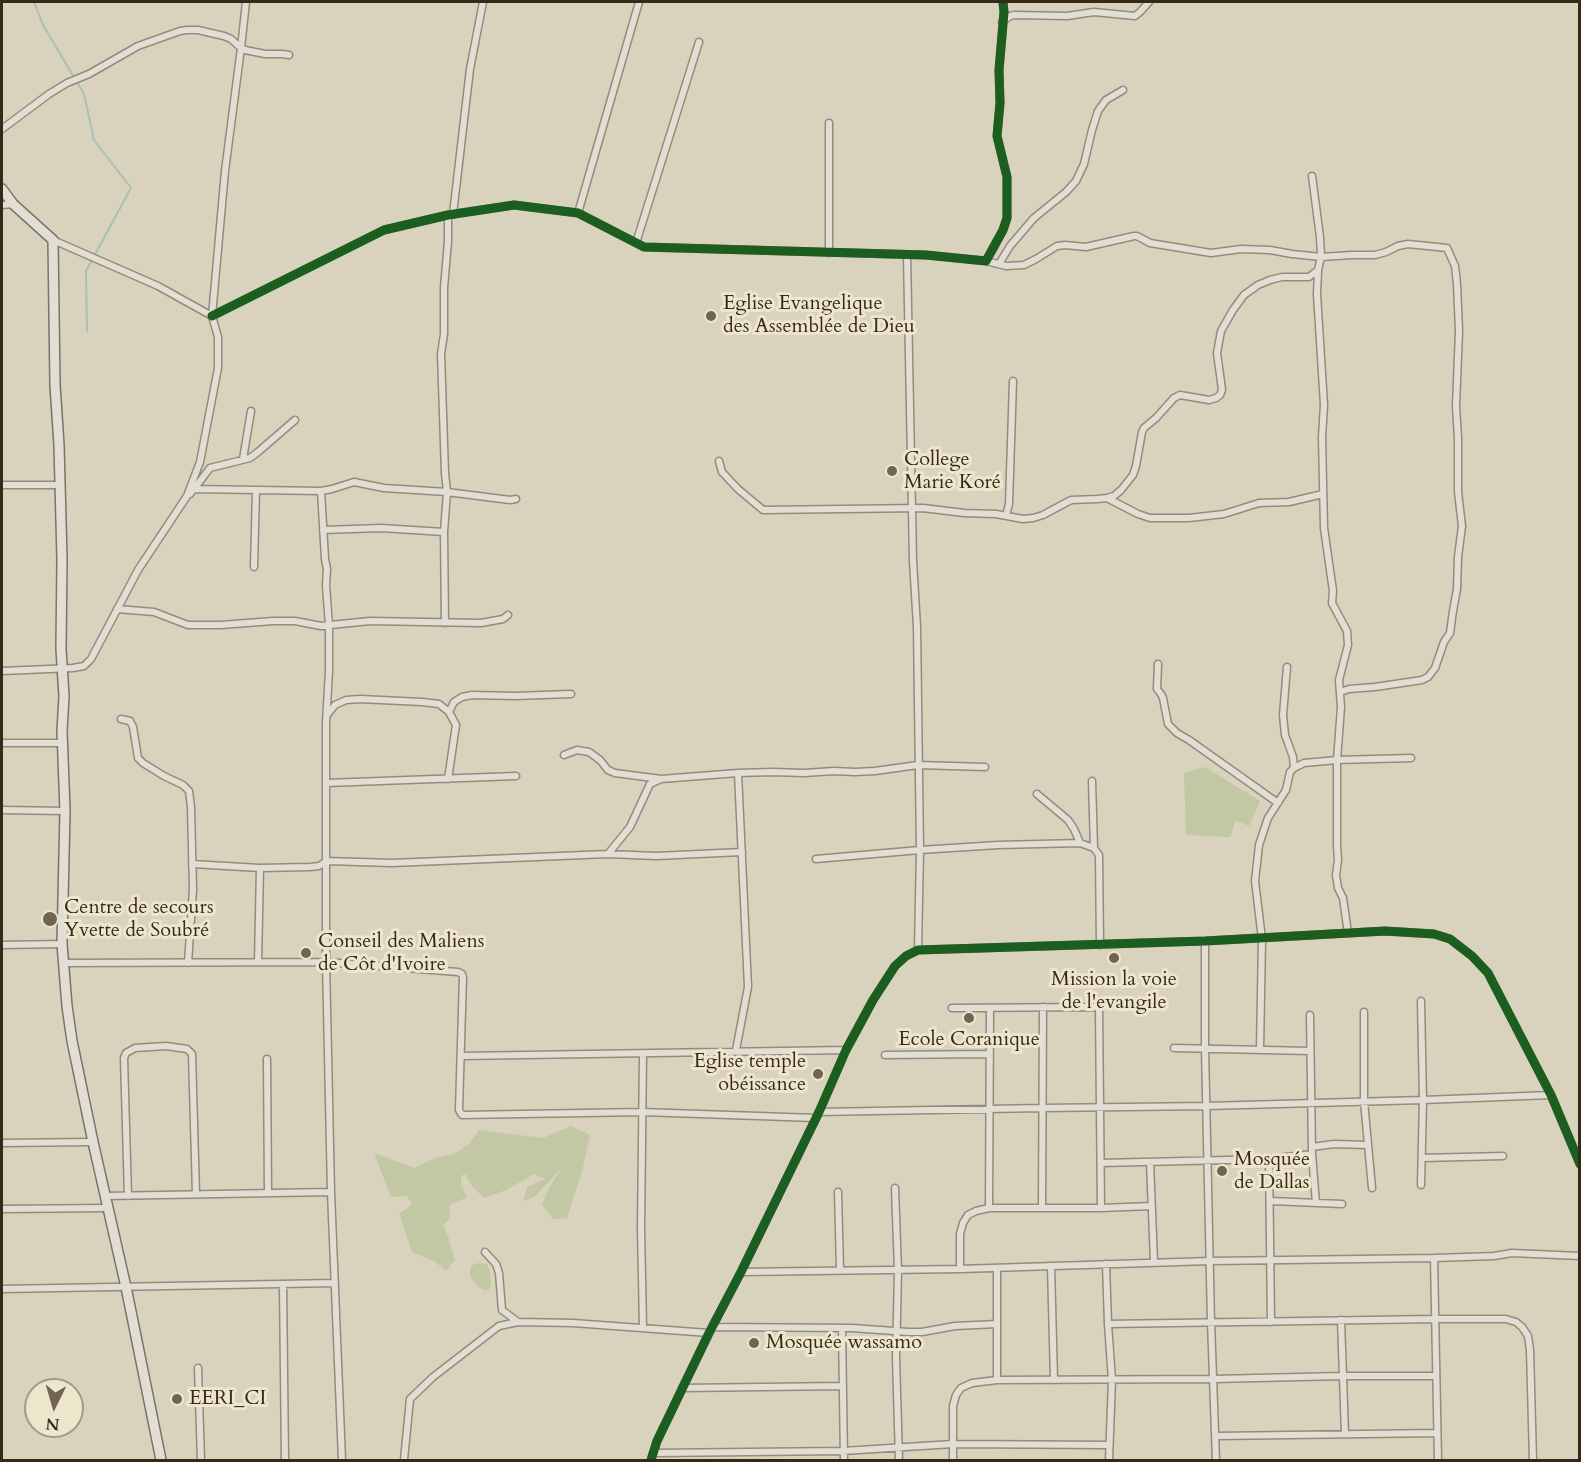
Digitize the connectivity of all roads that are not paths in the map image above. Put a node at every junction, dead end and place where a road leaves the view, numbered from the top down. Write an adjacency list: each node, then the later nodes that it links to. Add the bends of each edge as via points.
1 (246, 2): 8 (street)
2 (483, 2): 18 (street)
3 (639, 2): 17 (street)
4 (1003, 2): 6 (street)
5 (1149, 2): 6 (street, via 1135,16 1094,12 1014,15)
6 (1002, 22): 24 (street, via 997,136 1007,177 1007,218)
7 (699, 42): 20 (street)
8 (241, 48): 9 (street); 12 (street, via 224,36 198,30 180,31 138,46 67,83); 27 (street)
9 (289, 55)
10 (1123, 90): 25 (street, via 1106,100 1098,111 1076,181 1034,218)
11 (829, 123): 21 (street)
12 (2, 129)
13 (1312, 176): 23 (street)
14 (2, 189): 15 (main road)
15 (14, 204): 16 (street); 19 (main road)
16 (2, 205)
17 (578, 213): 18 (street, via 514,205); 20 (street)
18 (451, 214): 27 (street, via 384,230); 38 (street, via 441,354)
19 (53, 240): 27 (street, via 158,286); 34 (main road)
20 (636, 243): 21 (street, via 644,247)
21 (829, 253): 22 (street)
22 (907, 255): 24 (street); 43 (street)
23 (1321, 257): 25 (street, via 1270,250 1210,253 1150,243 1134,236 1086,247 1057,246 1024,265); 26 (street); 56 (street, via 1375,255 1408,244 1447,248 1455,266 1459,330 1456,406 1461,526 1450,633 1428,677)
24 (986, 261): 25 (street)
25 (999, 264)
26 (1318, 270): 39 (street); 41 (street, via 1310,277 1270,280 1244,295 1221,331 1217,353 1220,394 1209,400 1180,395 1174,398 1142,432 1133,475 1121,490)
27 (212, 316): 40 (street, via 218,337 218,368 200,462)
28 (1013, 381): 44 (street)
29 (252, 411): 31 (street)
30 (295, 420): 31 (street, via 250,458)
31 (243, 459): 35 (street, via 210,468)
32 (719, 461): 43 (street, via 722,472 763,510)
33 (2, 485): 34 (street)
34 (60, 485): 54 (main road)
35 (194, 489): 36 (street); 40 (street)
36 (256, 490): 37 (street); 47 (street)
37 (321, 491): 38 (street, via 354,482); 45 (street)
38 (447, 492): 42 (street); 46 (street)
39 (1323, 494): 41 (street, via 1189,518 1150,518); 56 (street, via 1332,603 1348,639 1340,670)
40 (188, 496): 48 (street)
41 (1107, 498): 44 (street, via 1071,500 1033,518)
42 (516, 499)
43 (912, 508): 44 (street); 66 (street)
44 (1006, 516)
45 (323, 530): 46 (street); 51 (street)
46 (444, 532): 50 (street)
47 (254, 567)
48 (117, 609): 51 (street, via 154,612 188,625 294,621); 54 (street, via 91,659 84,666)
49 (508, 615): 50 (street, via 481,623)
50 (445, 623): 51 (street, via 370,621)
51 (329, 626): 59 (street)
52 (1158, 664): 76 (street, via 1157,689 1168,724)
53 (1287, 667): 68 (street, via 1283,715)
54 (63, 669): 55 (street); 61 (main road)
55 (2, 671)
56 (1340, 692): 65 (street)
57 (571, 694): 58 (street, via 472,695 453,702)
58 (449, 712): 59 (street, via 439,704 360,699 335,705); 71 (street, via 456,725)
59 (326, 716): 74 (street)
60 (121, 719): 86 (street, via 130,721 134,727 138,758 189,791)
61 (62, 742): 62 (street); 78 (main road)
62 (2, 743)
63 (564, 755): 72 (street, via 577,750 589,752 615,773)
64 (1410, 758): 65 (street)
65 (1336, 760): 68 (street, via 1304,763); 88 (street, via 1336,875)
66 (918, 765): 67 (street); 69 (street, via 855,772); 81 (street)
67 (985, 767)
68 (1294, 768): 76 (street)
69 (738, 773): 72 (street); 82 (street)
70 (516, 776): 71 (street)
71 (448, 779): 74 (street)
72 (661, 779): 83 (street, via 650,784 630,827)
73 (1092, 781): 80 (street)
74 (326, 783): 85 (street)
75 (1037, 794): 79 (street, via 1068,820)
76 (1278, 803): 89 (street, via 1259,845 1255,881)
77 (2, 810): 78 (street)
78 (65, 811): 91 (main road)
79 (1080, 843): 80 (street); 81 (street)
80 (1094, 848): 93 (street, via 1099,855)
81 (920, 850): 84 (street); 94 (street)
82 (742, 852): 83 (street); 108 (street, via 748,987)
83 (608, 854): 85 (street, via 392,863)
84 (816, 859)
85 (327, 861): 87 (street, via 310,867); 96 (street)
86 (192, 864): 87 (street); 98 (street)
87 (260, 868): 95 (street)
88 (1348, 933): 89 (street); 116 (street, via 1425,933 1457,944 1488,973)
89 (1262, 939): 90 (street); 107 (street)
90 (1205, 941): 93 (street); 106 (street)
91 (62, 944): 92 (street); 97 (main road)
92 (2, 945)
93 (1100, 945): 94 (street)
94 (918, 950): 109 (street, via 896,966)
95 (258, 962): 96 (street); 98 (street)
96 (326, 962): 114 (street, via 462,974); 140 (street)
97 (63, 963): 98 (street); 126 (main road, via 70,1025)
98 (188, 963)
99 (1421, 1000): 117 (street)
100 (1043, 1007): 102 (street); 121 (street, via 1099,1008); 122 (street)
101 (952, 1008): 102 (street)
102 (990, 1009): 112 (street)
103 (1364, 1012): 118 (street)
104 (1310, 1015): 110 (street)
105 (1174, 1048): 106 (street)
106 (1205, 1048): 107 (street); 120 (street)
107 (1260, 1049): 110 (street)
108 (736, 1050): 109 (street); 111 (street)
109 (846, 1050): 125 (street)
110 (1310, 1051): 119 (street)
111 (643, 1054): 114 (street); 124 (street)
112 (990, 1054): 113 (street); 123 (street)
113 (885, 1055)
114 (461, 1056): 124 (street, via 462,1115)
115 (267, 1059): 142 (street)
116 (1551, 1095): 117 (street); 136 (street)
117 (1423, 1100): 118 (street); 131 (street)
118 (1364, 1101): 119 (street); 128 (street)
119 (1312, 1103): 120 (street); 129 (street)
120 (1207, 1106): 121 (street); 133 (street)
121 (1101, 1107): 122 (street); 135 (street)
122 (1043, 1108): 123 (street); 152 (street)
123 (989, 1109): 125 (street); 151 (street)
124 (642, 1112): 125 (street); 179 (street)
125 (817, 1115): 167 (street)
126 (93, 1142): 127 (street); 144 (main road)
127 (2, 1143)
128 (1368, 1145): 129 (street, via 1334,1144); 139 (street)
129 (1312, 1151): 132 (street); 147 (street)
130 (1503, 1156): 131 (street)
131 (1422, 1158): 137 (street)
132 (1269, 1159): 133 (street); 146 (street)
133 (1208, 1161): 134 (street); 159 (street)
134 (1150, 1162): 135 (street); 149 (street)
135 (1101, 1163): 153 (street)
136 (1580, 1164)
137 (1421, 1185)
138 (895, 1188): 166 (street)
139 (1371, 1188)
140 (331, 1192): 142 (street); 168 (street)
141 (838, 1192): 165 (street)
142 (268, 1193): 143 (street)
143 (195, 1194): 145 (street); 145 (street, via 192,1054 188,1049 166,1046 135,1048 124,1058)
144 (105, 1196): 145 (street); 150 (main road)
145 (128, 1196)
146 (1271, 1201): 147 (street); 158 (street)
147 (1316, 1203): 148 (street)
148 (1342, 1204)
149 (1151, 1206): 153 (street); 160 (street)
150 (108, 1208): 154 (street); 170 (main road)
151 (989, 1208): 152 (street); 164 (street, via 968,1215 963,1223)
152 (1042, 1208): 153 (street)
153 (1101, 1208)
154 (2, 1209)
155 (485, 1252): 174 (street, via 499,1273 502,1310)
156 (1580, 1256): 157 (street, via 1512,1253)
157 (1434, 1258): 158 (street); 172 (street)
158 (1270, 1260): 159 (street); 176 (street)
159 (1210, 1261): 160 (street); 175 (street)
160 (1154, 1262): 161 (street)
161 (1106, 1264): 162 (street); 178 (street)
162 (1051, 1266): 163 (street); 188 (street)
163 (997, 1268): 164 (street); 177 (street)
164 (960, 1269): 166 (street)
165 (840, 1270): 166 (street); 167 (street)
166 (898, 1271): 182 (street)
167 (741, 1272): 181 (street)
168 (335, 1283): 169 (street); 204 (street)
169 (283, 1284): 170 (street); 203 (street)
170 (126, 1287): 171 (street); 201 (main road)
171 (2, 1289)
172 (1435, 1319): 173 (street); 185 (street); 213 (street, via 1506,1319 1515,1322 1528,1336)
173 (1341, 1320): 176 (street); 184 (street)
174 (518, 1322): 179 (street); 205 (street, via 499,1326 410,1399)
175 (1211, 1322): 176 (street); 178 (street); 186 (street)
176 (1271, 1322)
177 (997, 1324): 182 (street); 187 (street)
178 (1108, 1324): 189 (street)
179 (643, 1327): 181 (street)
180 (842, 1328): 181 (street); 182 (street); 190 (street)
181 (711, 1330): 191 (street)
182 (896, 1331): 197 (street)
183 (198, 1368): 202 (street)
184 (1342, 1376): 185 (street); 186 (street); 193 (street)
185 (1436, 1376): 192 (street)
186 (1214, 1379): 189 (street); 194 (street)
187 (997, 1380): 188 (street); 195 (street, via 972,1383 956,1395)
188 (1054, 1380): 189 (street)
189 (1112, 1380): 196 (street)
190 (843, 1386): 191 (street); 198 (street)
191 (682, 1388): 200 (street)
192 (1437, 1433): 193 (street); 212 (street)
193 (1345, 1434): 194 (street)
194 (1215, 1436): 211 (street)
195 (953, 1444): 196 (street); 197 (street); 209 (street)
196 (1109, 1445): 210 (street)
197 (899, 1449): 198 (street); 208 (street)
198 (843, 1451): 199 (street); 207 (street)
199 (720, 1452): 200 (street); 206 (street)
200 (652, 1457)
201 (161, 1461)
202 (201, 1461)
203 (285, 1461)
204 (342, 1461)
205 (404, 1461)
206 (719, 1461)
207 (844, 1461)
208 (899, 1461)
209 (953, 1461)
210 (1109, 1461)
211 (1216, 1461)
212 (1438, 1461)
213 (1533, 1461)

